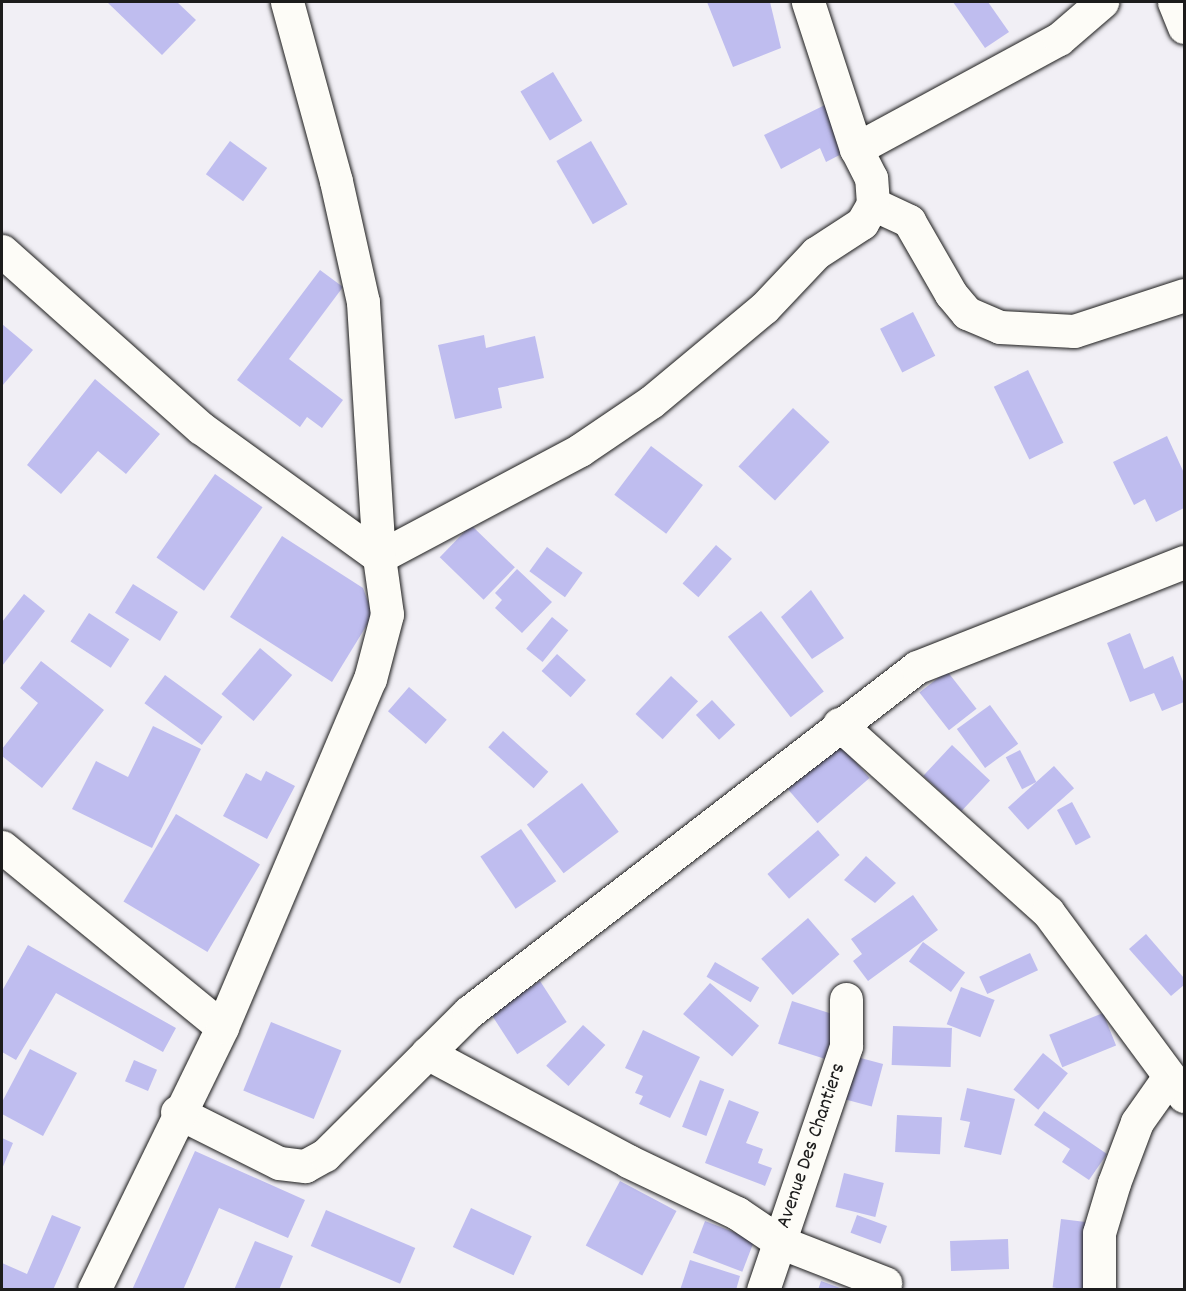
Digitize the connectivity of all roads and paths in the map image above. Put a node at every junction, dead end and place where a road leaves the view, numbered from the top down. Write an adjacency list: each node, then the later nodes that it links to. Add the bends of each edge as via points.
1 (287, 2): 10 (street, via 336,181 363,302)
2 (808, 2): 6 (street)
3 (1102, 2): 6 (street, via 1059,39)
4 (1174, 2): 5 (street)
5 (1185, 27)
6 (856, 149): 7 (street, via 871,178)
7 (873, 204): 9 (street, via 909,220 968,314 1000,327 1074,331); 10 (street, via 862,223 816,253 764,308 651,402 580,450)
8 (2, 251): 10 (street, via 201,428)
9 (1185, 296)
10 (379, 557): 15 (street, via 387,614 370,679)
11 (1185, 562): 12 (street, via 917,667)
12 (838, 724): 16 (street, via 469,1012); 17 (street, via 1048,912)
13 (2, 847): 15 (street)
14 (846, 999): 19 (street, Avenue Des Chantiers, via 846,1046)
15 (222, 1027): 18 (street)
16 (427, 1053): 18 (street, via 325,1155 305,1166 279,1163); 19 (street, via 628,1161 737,1213)
17 (1176, 1087): 23 (street, via 1137,1122 1099,1233)
18 (177, 1112): 21 (street)
19 (780, 1242): 20 (street); 22 (street, Avenue Des Chantiers)
20 (885, 1283)
21 (94, 1290)
22 (763, 1290)
23 (1099, 1290)

